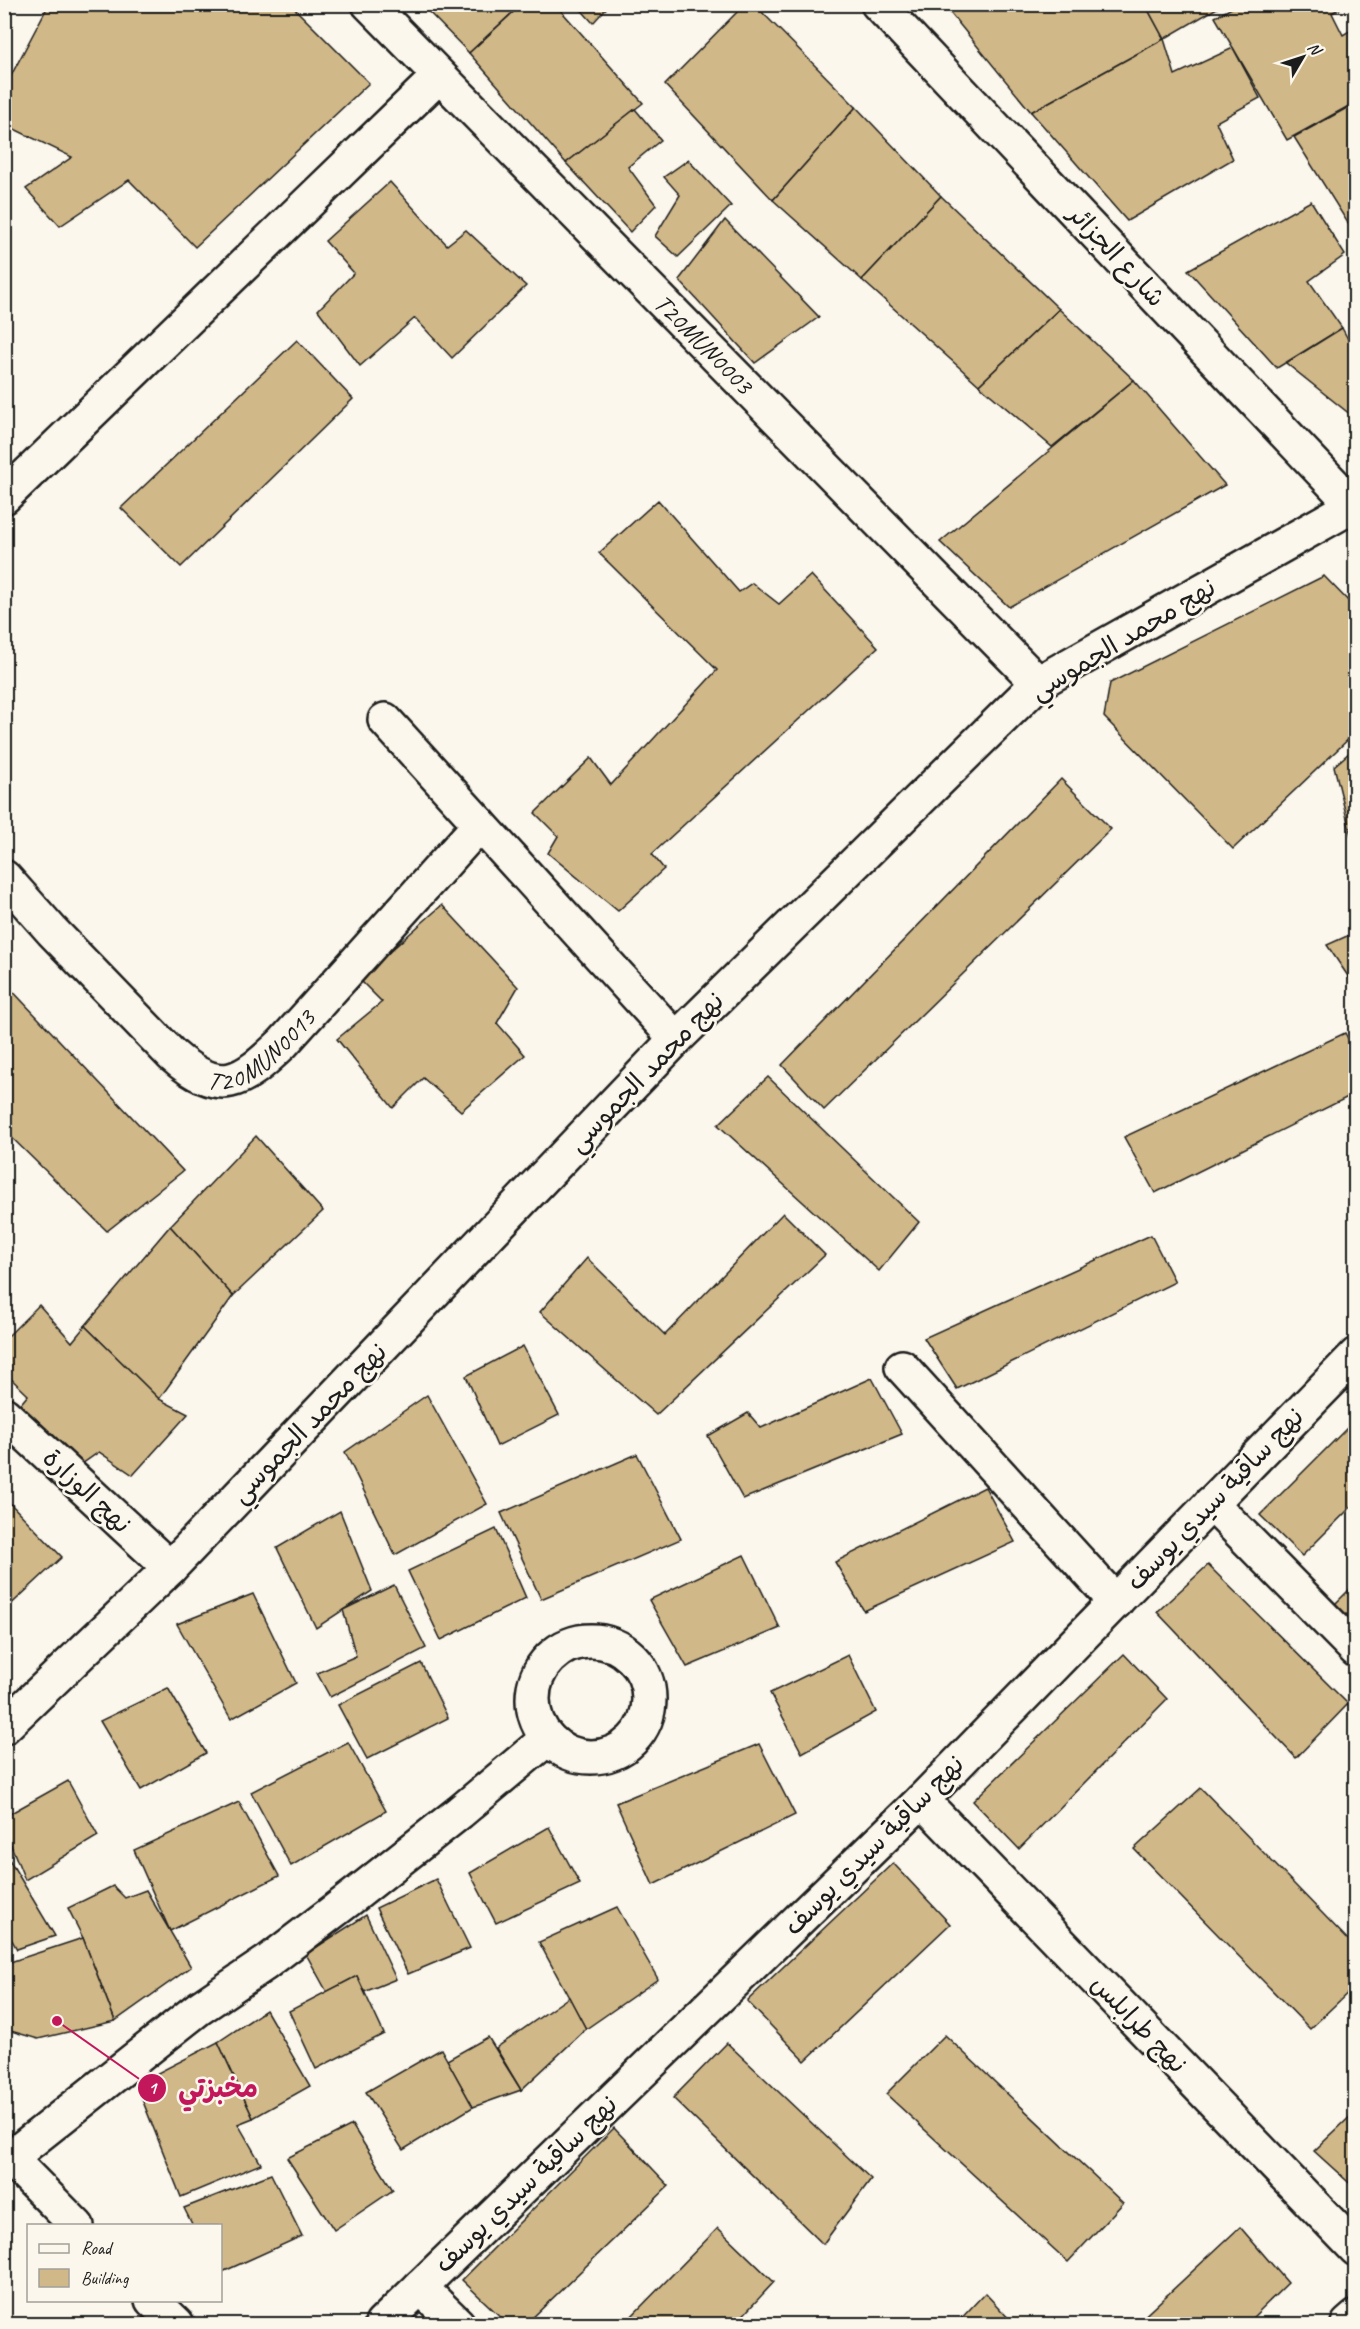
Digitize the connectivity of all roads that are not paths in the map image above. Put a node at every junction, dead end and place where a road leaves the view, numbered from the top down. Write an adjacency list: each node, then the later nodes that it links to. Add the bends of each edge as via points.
1 (369, 4): 3 (street, T20MUN0003)
2 (888, 7): 5 (street, شارع الجزائر)
3 (439, 76): 4 (street); 6 (street, T20MUN0003)
4 (4, 497)
5 (1355, 506): 6 (street, نهج محمد الجموسي)
6 (1038, 683): 10 (street, نهج محمد الجموسي)
7 (385, 720): 8 (street)
8 (480, 824): 9 (street, T20MUN0013, via 284,1043 255,1070 232,1080 212,1081 190,1071 172,1056); 10 (street)
9 (4, 877)
10 (676, 1040): 15 (street, نهج محمد الجموسي)
11 (1356, 1355): 14 (street, نهج ساقية سيدي يوسف)
12 (902, 1367): 16 (street)
13 (4, 1414): 15 (street, نهج الوزارة)
14 (1210, 1503): 16 (street, نهج ساقية سيدي يوسف); 17 (street)
15 (170, 1568): 18 (street, نهج محمد الجموسي)
16 (1116, 1602): 20 (street, نهج ساقية سيدي يوسف)
17 (1356, 1650)
18 (4, 1727)
19 (548, 1738): 21 (street, via 266,1963 198,2009)
20 (922, 1800): 23 (street, نهج طرابلس); 24 (street, نهج ساقية سيدي يوسف)
21 (7, 2155): 22 (street)
22 (76, 2224)
23 (1356, 2249)
24 (420, 2287): 28 (street, نهج ساقية سيدي يوسف); 29 (street)
25 (154, 2302): 27 (street)
26 (1356, 2317): 30 (street)
27 (177, 2325)
28 (382, 2325)
29 (458, 2325)
30 (1348, 2325)

